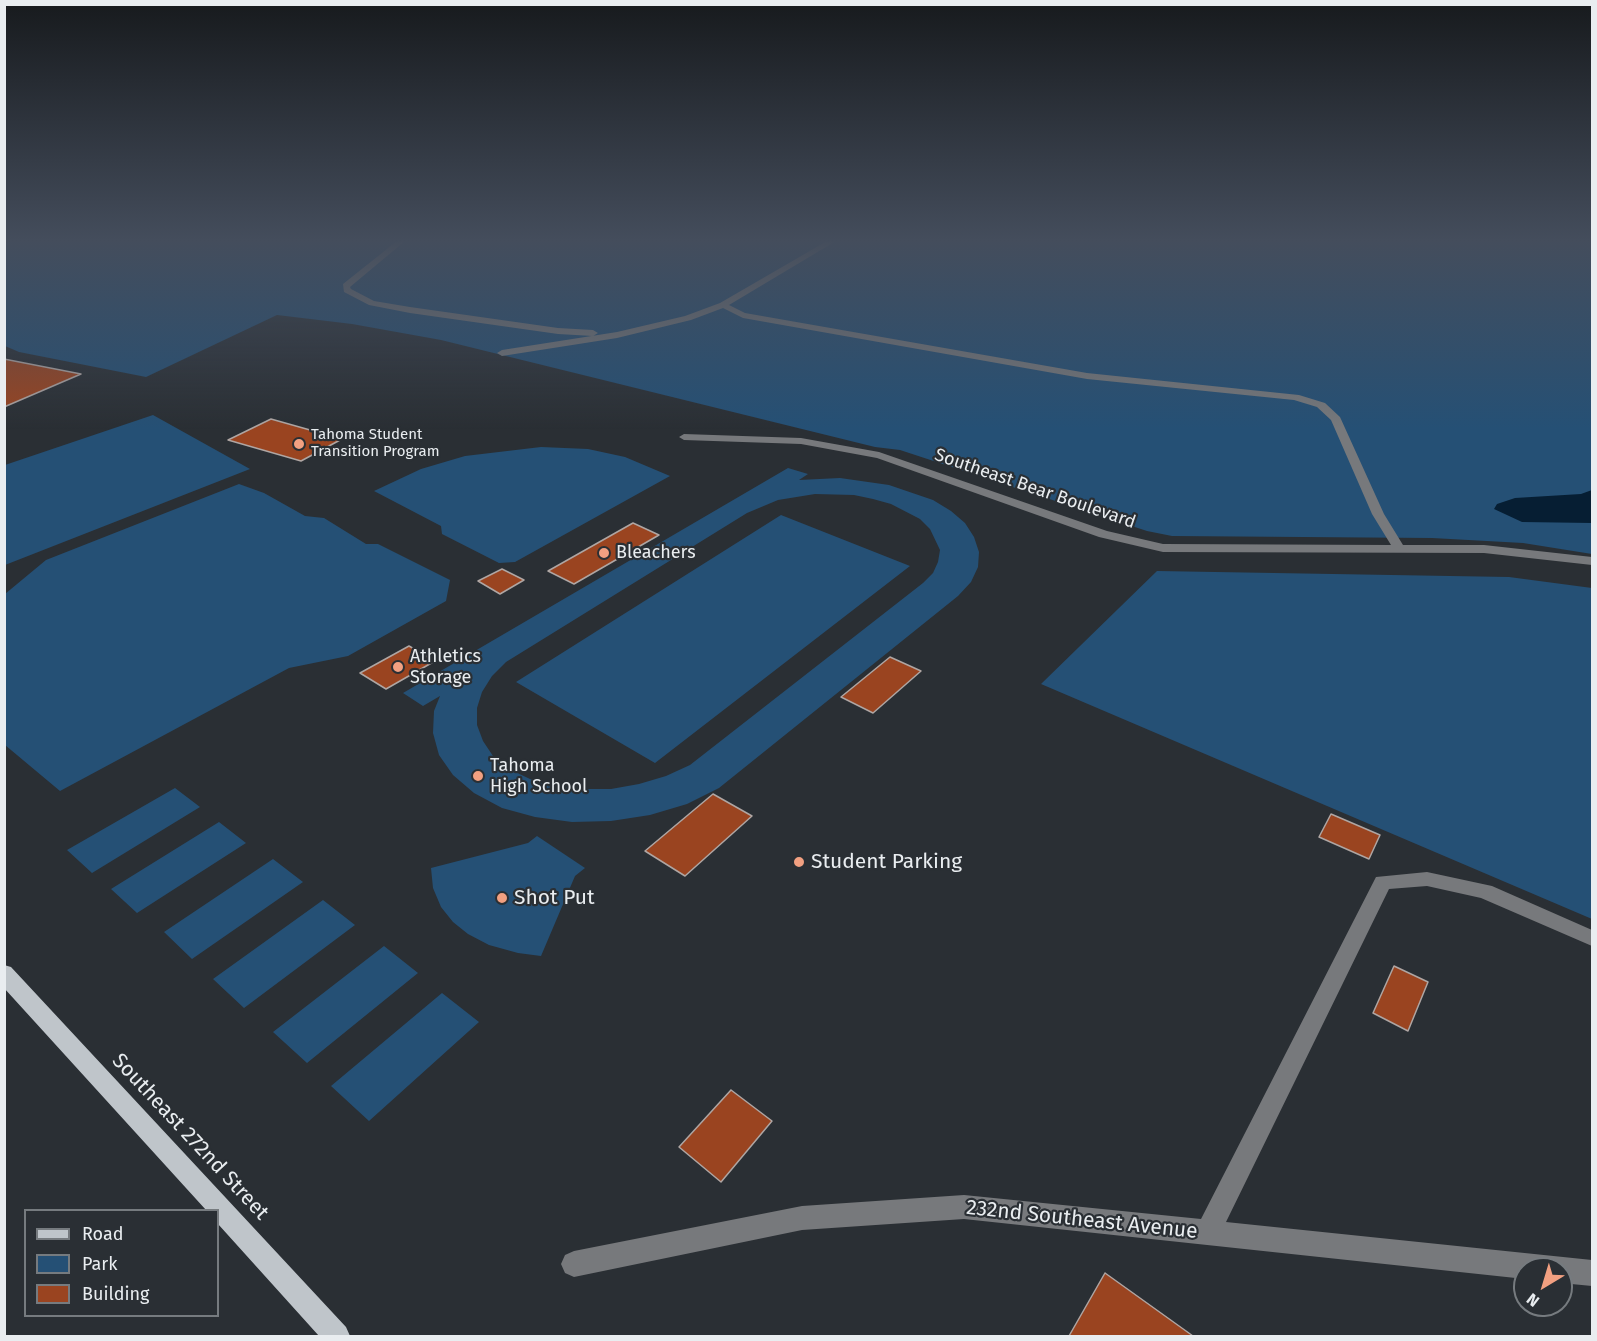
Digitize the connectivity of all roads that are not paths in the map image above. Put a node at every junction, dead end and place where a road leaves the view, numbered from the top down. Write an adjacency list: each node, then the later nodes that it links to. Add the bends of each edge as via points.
1 (375, 304): 3 (street, via 558,331)
2 (723, 305): 3 (street); 6 (street, via 743,315 1087,376 1295,397 1321,405 1336,419 1378,514)
3 (617, 335): 4 (street)
4 (502, 353)
5 (684, 437): 6 (street, Southeast Bear Boulevard, via 801,441 879,455 1102,534 1163,548)
6 (1399, 548): 7 (street, Southeast Bear Boulevard, via 1484,549)
7 (1593, 561)
8 (1593, 938): 10 (street, via 1485,891 1427,879 1383,882)
9 (4, 973): 13 (main road, Southeast 272nd Street)
10 (1208, 1232): 11 (street, 232nd Southeast Avenue, via 964,1207 802,1218); 12 (street, 232nd Southeast Avenue)
11 (574, 1264)
12 (1593, 1273)
13 (337, 1336)

